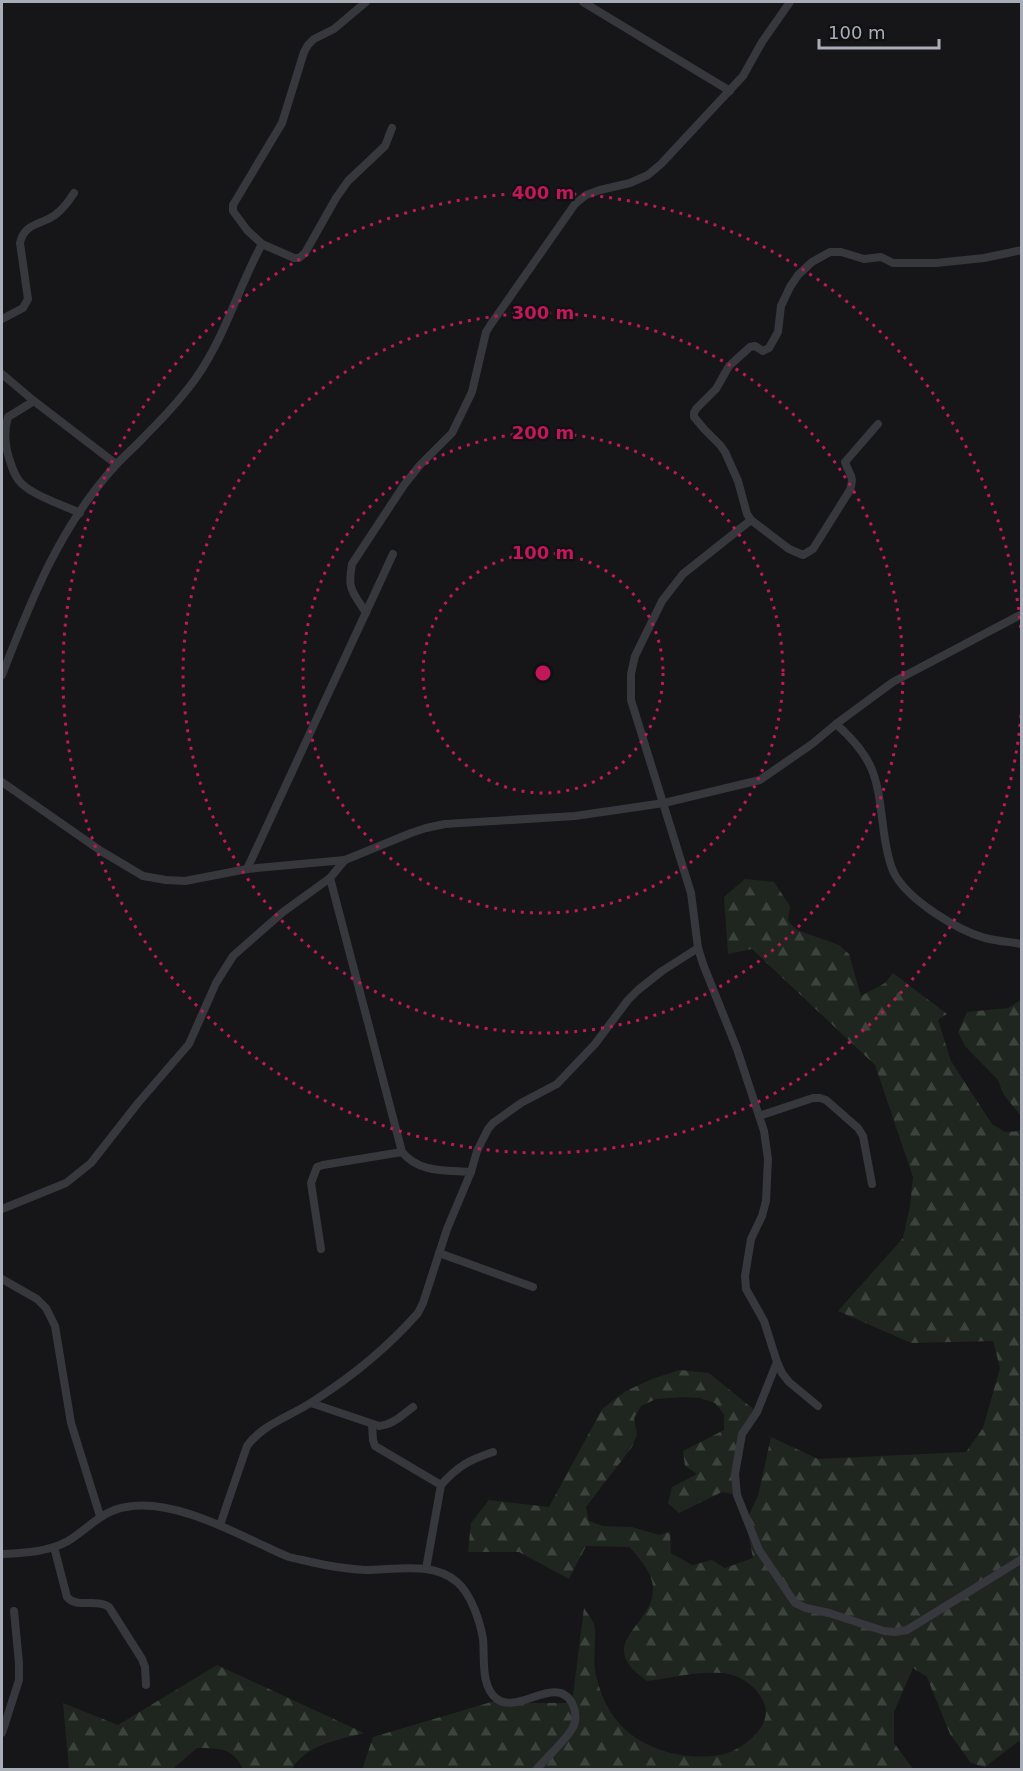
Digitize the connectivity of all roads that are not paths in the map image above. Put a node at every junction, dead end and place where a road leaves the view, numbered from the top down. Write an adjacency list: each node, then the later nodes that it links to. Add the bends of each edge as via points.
1 (366, 2): 7 (street, via 308,45 282,123 233,205 235,216)
2 (583, 2): 4 (street)
3 (790, 2): 4 (street)
4 (730, 91): 17 (street, via 648,175 586,195 575,204 490,324 472,392 452,434 404,485 352,564 351,590)
5 (392, 128): 7 (street, via 385,146 336,198 305,253 294,258)
6 (74, 193): 9 (street, via 53,217 22,234 28,299 23,308)
7 (262, 244): 13 (street, via 196,379)
8 (1022, 249): 15 (street, via 936,263 893,263 881,257 864,259 830,252 798,275 781,306 778,332 769,348 763,351 750,347 729,366 714,392 694,411 694,417 725,452)
9 (2, 319)
10 (2, 374): 11 (street)
11 (34, 401): 13 (street); 14 (street, via 8,417 7,450 14,473 32,491)
12 (878, 424): 15 (street, via 845,462 852,477 850,490 808,553 789,549)
13 (116, 464): 14 (street)
14 (80, 513): 19 (street, via 45,570)
15 (751, 520): 22 (street, via 683,574 662,601 635,656 631,700)
16 (393, 554): 17 (street)
17 (366, 613): 24 (street)
18 (1022, 614): 20 (street, via 893,682)
19 (2, 675)
20 (836, 724): 22 (street, via 760,780); 26 (street, via 856,742 872,768 887,849 901,884 928,909 959,928 987,939)
21 (2, 782): 24 (street, via 101,852 143,876 186,881)
22 (664, 803): 23 (street, via 575,816 445,824 411,833); 27 (street, via 691,893)
23 (345, 860): 24 (street); 25 (street)
24 (247, 869)
25 (330, 878): 29 (street); 32 (street, via 233,956 216,983 189,1044 91,1163 66,1183)
26 (1022, 944)
27 (698, 948): 28 (street); 30 (street, via 638,990 557,1084 493,1123 484,1135)
28 (759, 1116): 31 (street, via 813,1098 826,1100 863,1136); 37 (street, via 768,1159 766,1201 751,1239 744,1283 764,1321)
29 (402, 1152): 30 (street, via 423,1168); 33 (street, via 317,1167 311,1183)
30 (471, 1172): 34 (street)
31 (872, 1184)
32 (2, 1209)
33 (321, 1249)
34 (439, 1253): 36 (street); 38 (street, via 418,1313 357,1370)
35 (2, 1279): 44 (street, via 37,1299 55,1326 71,1423)
36 (533, 1287)
37 (777, 1362): 39 (street, via 789,1382); 48 (street, via 757,1412 742,1434 735,1474 737,1495 759,1550 795,1603 884,1631 907,1630)
38 (311, 1403): 41 (street); 45 (street, via 268,1426 247,1446)
39 (818, 1406)
40 (413, 1407): 41 (street, via 387,1425)
41 (372, 1424): 43 (street, via 375,1446)
42 (493, 1452): 43 (street, via 472,1459)
43 (441, 1485): 49 (street)
44 (100, 1516): 45 (street, via 125,1507 149,1506); 46 (street)
45 (220, 1525): 49 (street, via 289,1557 315,1563 362,1570)
46 (54, 1547): 47 (street); 51 (street, via 67,1597 74,1602 109,1607 142,1659)
47 (2, 1554)
48 (1022, 1559)
49 (426, 1569): 53 (street, via 450,1577 471,1600 482,1637 485,1677 498,1700 512,1703 555,1692 571,1701 576,1713 574,1728)
50 (14, 1611): 52 (street, via 19,1680)
51 (146, 1685)
52 (2, 1733)
53 (536, 1770)

